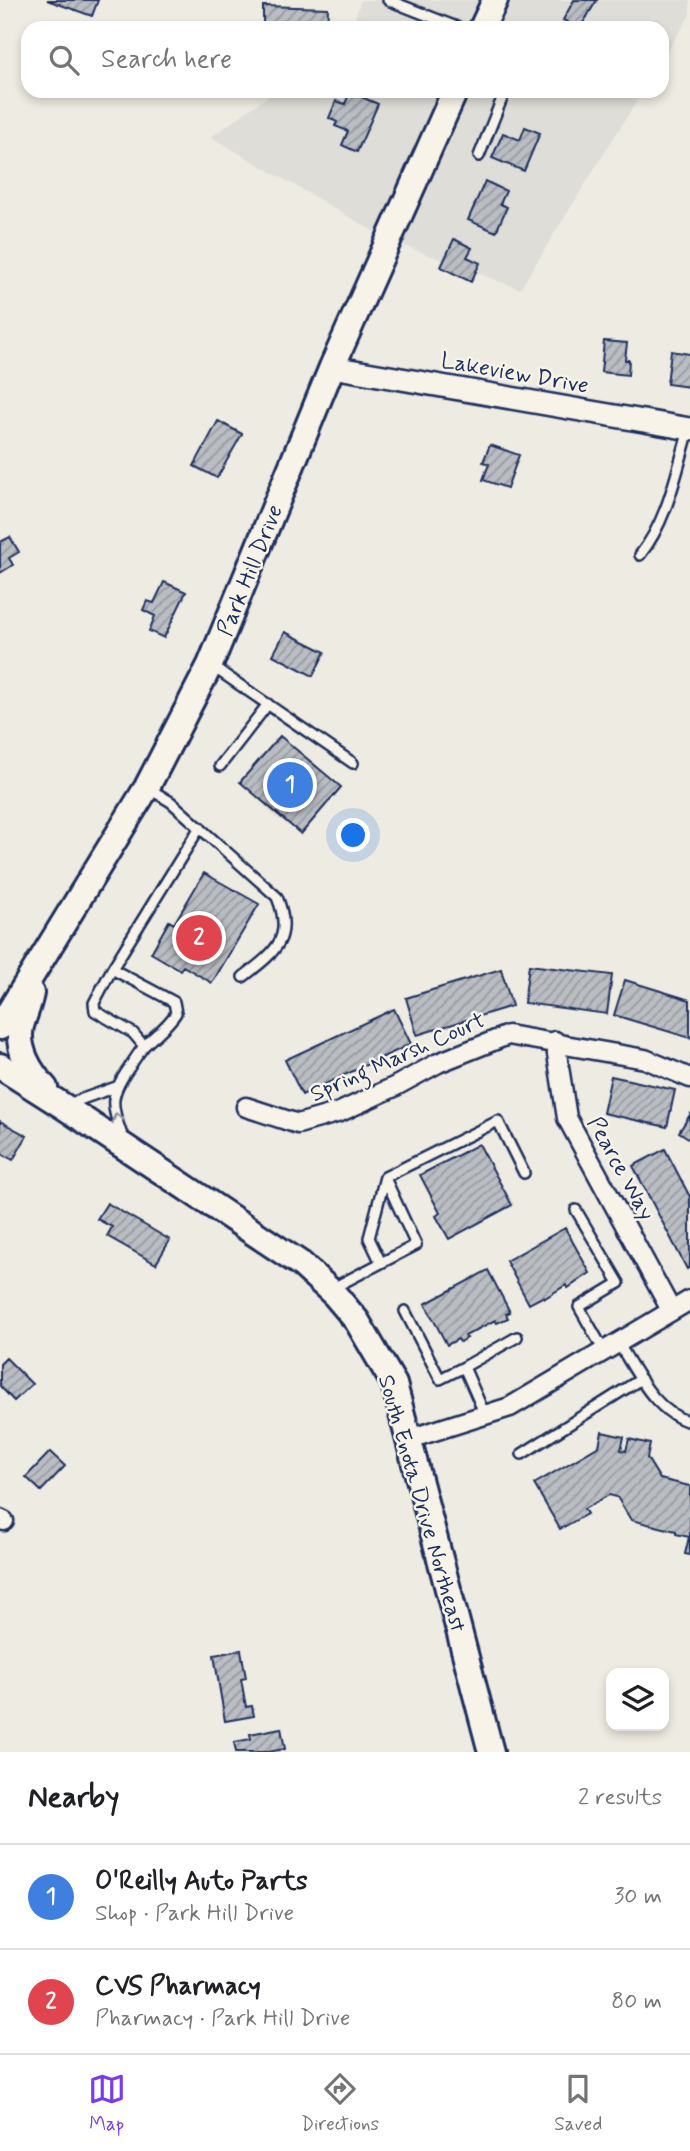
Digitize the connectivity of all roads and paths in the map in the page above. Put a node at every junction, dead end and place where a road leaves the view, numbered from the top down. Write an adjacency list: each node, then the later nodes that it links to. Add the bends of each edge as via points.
1 (388, 0): 3 (lane)
2 (495, 0): 4 (main road)
3 (441, 21)
4 (485, 21)
5 (452, 98): 8 (main road, Park Hill Drive)
6 (502, 98): 7 (lane)
7 (480, 156)
8 (332, 367): 9 (street, Lakeview Drive); 11 (main road, Park Hill Drive)
9 (690, 429): 10 (lane, via 663,517)
10 (640, 555)
11 (210, 665): 12 (lane); 15 (main road, Park Hill Drive)
12 (268, 704): 13 (lane); 14 (lane)
13 (354, 763)
14 (220, 766)
15 (146, 787): 16 (lane); 18 (main road, Park Hill Drive)
16 (200, 827): 17 (lane); 19 (lane, via 277,897 285,916 282,937 269,957)
17 (112, 968): 22 (lane, via 94,1003 95,1011 132,1033); 22 (lane, via 174,1002 176,1013 169,1024)
18 (33, 975): 20 (main road, Park Hill Drive); 26 (main road, via 20,1043 34,1077)
19 (243, 977)
20 (0, 1027)
21 (555, 1041): 24 (street, Spring Marsh Court, via 645,1059); 27 (street, Spring Marsh Court, via 508,1035 438,1063 340,1112 298,1124); 35 (street, Pearce Way, via 566,1118)
22 (144, 1046): 25 (lane)
23 (0, 1066): 26 (main road, South Enota Drive Northeast)
24 (690, 1078)
25 (116, 1087): 26 (lane); 28 (lane, one-way to 25, via 116,1116)
26 (63, 1106): 28 (main road, South Enota Drive Northeast)
27 (246, 1107)
28 (126, 1147): 33 (main road, South Enota Drive Northeast, via 301,1264)
29 (524, 1173): 30 (lane, via 498,1122)
30 (385, 1177): 32 (lane, via 369,1238); 32 (lane, via 416,1245)
31 (576, 1210): 38 (lane, via 619,1283 579,1307)
32 (381, 1263): 33 (lane)
33 (329, 1290): 43 (main road, South Enota Drive Northeast, via 356,1321 394,1384)
34 (690, 1300): 35 (street)
35 (671, 1310): 38 (street)
36 (405, 1311): 39 (lane, via 440,1379)
37 (517, 1337): 39 (lane)
38 (611, 1347): 40 (lane); 41 (street, via 510,1407)
39 (464, 1367): 41 (lane)
40 (641, 1379): 42 (lane, via 657,1403); 44 (lane)
41 (485, 1415): 43 (street)
42 (690, 1422)
43 (409, 1439): 45 (main road, South Enota Drive Northeast)
44 (522, 1454)
45 (491, 1752)

